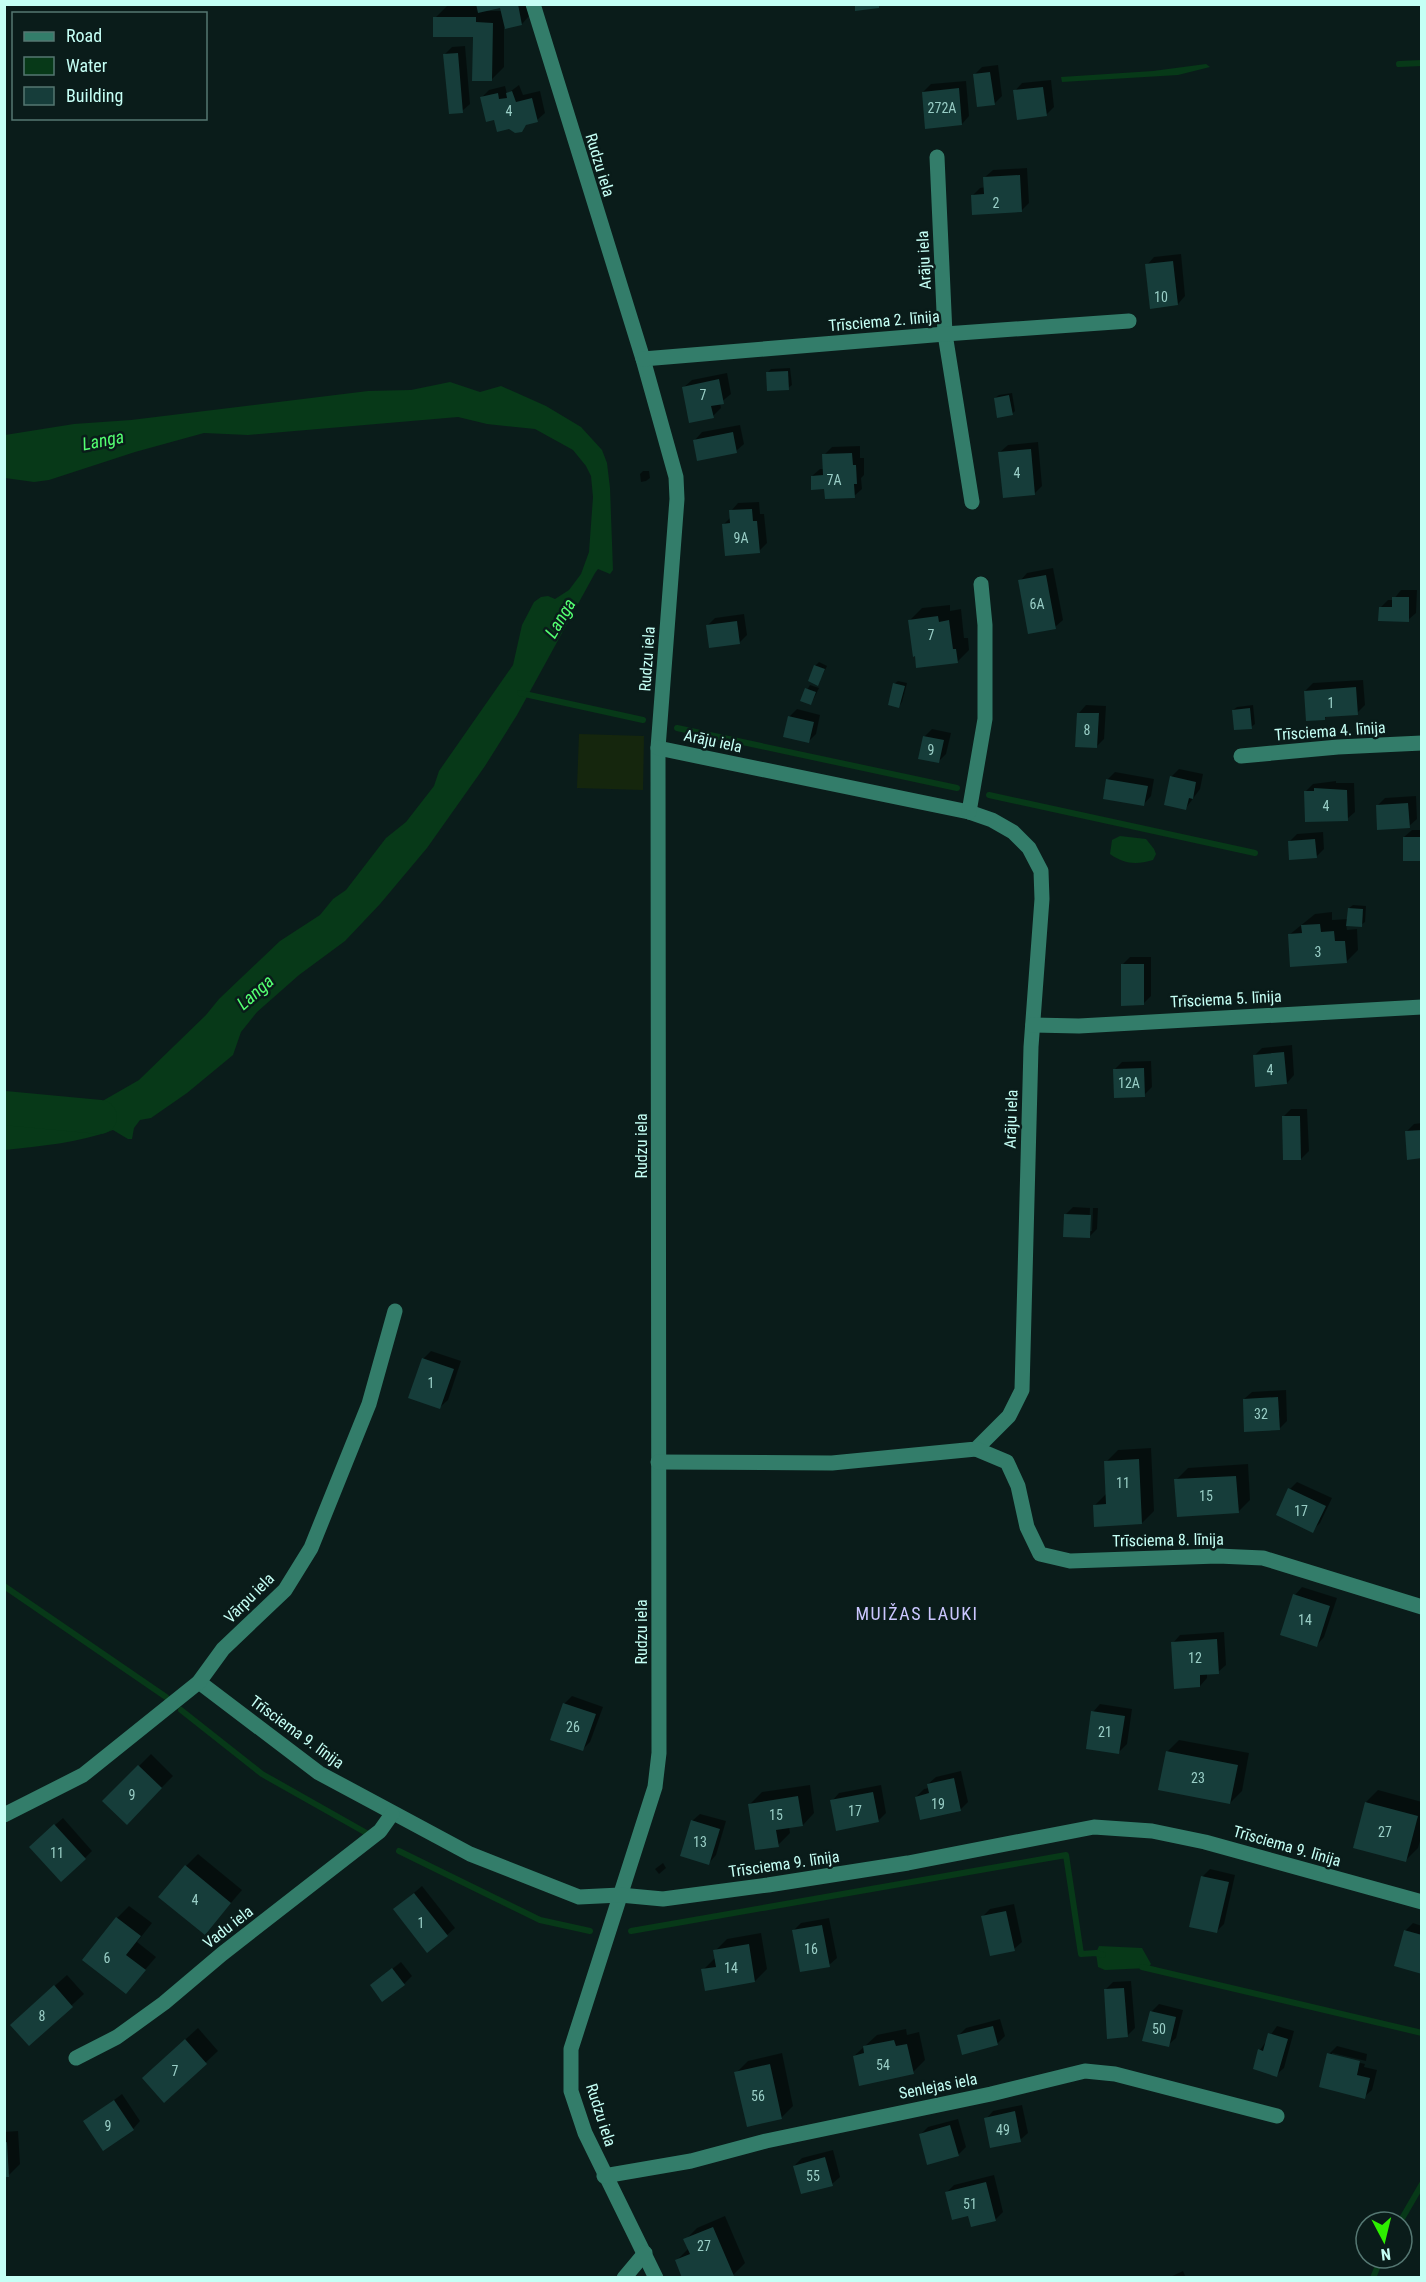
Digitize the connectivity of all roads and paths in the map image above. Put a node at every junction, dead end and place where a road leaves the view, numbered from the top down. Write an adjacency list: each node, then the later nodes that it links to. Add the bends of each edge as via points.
1 (532, 4): 5 (street, Rudzu iela)
2 (937, 157): 4 (street, Arāju iela)
3 (1129, 321): 4 (street, Trīsciema 2. līnija)
4 (945, 334): 5 (street, Trīsciema 2. līnija); 6 (street, Arāju iela)
5 (643, 359): 9 (street, Rudzu iela, via 674,469 677,499)
6 (972, 502)
7 (981, 584): 11 (street, via 985,719)
8 (1422, 743): 10 (street, Trīsciema 4. līnija)
9 (658, 748): 11 (street, Arāju iela); 16 (street, Rudzu iela)
10 (1241, 756)
11 (969, 812): 13 (street, Arāju iela, via 1013,832 1029,848 1041,872)
12 (1422, 1007): 13 (street, Trīsciema 5. līnija, via 1079,1026)
13 (1034, 1025): 15 (street, Arāju iela, via 1022,1390 1009,1416)
14 (395, 1311): 18 (street, Vārpu iela, via 369,1404 311,1548 285,1590 223,1649)
15 (976, 1449): 16 (street, via 832,1462); 17 (street, Trīsciema 8. līnija, via 1006,1462 1040,1554 1070,1561 1263,1558)
16 (658, 1462): 21 (street, Rudzu iela, via 659,1753 655,1787)
17 (1422, 1607)
18 (199, 1682): 19 (street, Trīsciema 9. līnija, via 319,1773); 20 (street, Vārpu iela, via 83,1774)
19 (392, 1814): 21 (street, Trīsciema 9. līnija, via 470,1854 579,1897); 23 (street, Vadu iela, via 380,1831 164,2003 117,2037)
20 (4, 1815)
21 (620, 1895): 22 (street, Trīsciema 9. līnija, via 663,1899 768,1886 1094,1827 1152,1831 1205,1842); 25 (street, Rudzu iela, via 571,2049 571,2091)
22 (1422, 1902)
23 (76, 2058)
24 (1276, 2116): 25 (street, Senlejas iela, via 1115,2074 1084,2071 691,2161)
25 (604, 2176): 26 (street, Rudzu iela)
26 (645, 2253): 27 (street); 28 (street, Rudzu iela)
27 (624, 2277)
28 (656, 2277)

